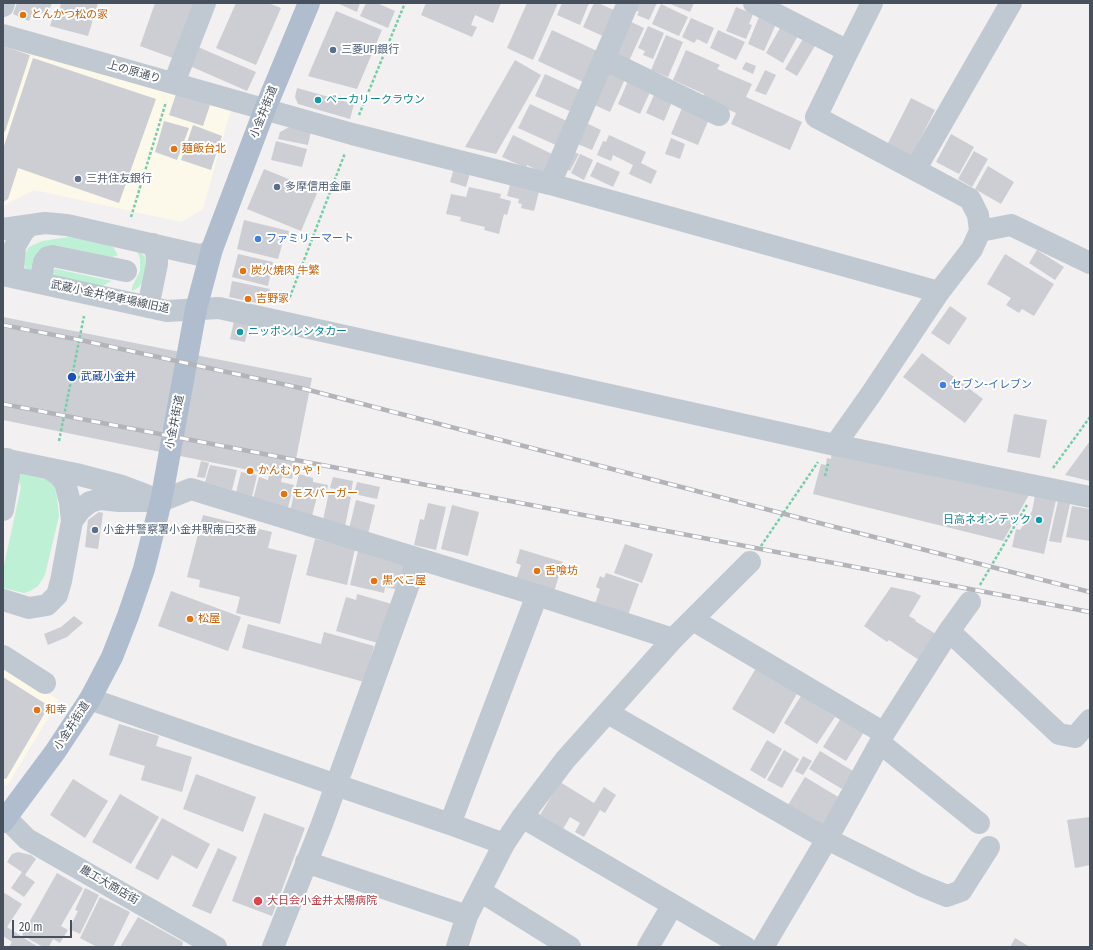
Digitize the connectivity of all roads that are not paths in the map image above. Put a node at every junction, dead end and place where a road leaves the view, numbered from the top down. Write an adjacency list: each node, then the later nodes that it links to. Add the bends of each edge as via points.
1 (4, 3): 8 (street)
2 (205, 3): 13 (street)
3 (309, 3): 14 (main road, 小金井街道)
4 (628, 3): 12 (street)
5 (754, 3): 9 (street)
6 (872, 3): 11 (street)
7 (1011, 3): 16 (street)
8 (3, 6)
9 (777, 8): 11 (street)
10 (3, 34): 13 (street, 上の原通り)
11 (848, 51): 16 (street, via 816,117)
12 (604, 59): 15 (street); 17 (street)
13 (174, 83): 14 (street, 上の原通り)
14 (265, 109): 17 (street, 上の原通り, via 352,134); 23 (main road, 小金井街道)
15 (719, 115)
16 (915, 170): 20 (street, via 970,199 978,215)
17 (550, 184): 29 (street, 上の原通り)
18 (29, 226): 19 (street); 21 (street, via 45,223 67,225); 27 (street, via 15,246)
19 (3, 229)
20 (980, 231): 25 (street, via 1011,225); 29 (street, via 972,249)
21 (117, 236): 22 (street); 26 (street, via 127,255)
22 (154, 244): 24 (street); 31 (street, via 157,264)
23 (212, 249): 24 (street, via 200,255); 32 (main road, 小金井街道)
24 (182, 251): 32 (street, via 192,255 201,266)
25 (1087, 255)
26 (126, 271): 28 (street, via 53,256 44,262); 30 (street, via 119,286)
27 (10, 276): 28 (street, 武蔵小金井停車場線旧道)
28 (40, 283): 30 (street, 武蔵小金井停車場線旧道)
29 (939, 292): 33 (street)
30 (105, 297): 31 (street, 武蔵小金井停車場線旧道)
31 (148, 307): 32 (street, 武蔵小金井停車場線旧道, via 167,311)
32 (196, 309): 33 (street, 武蔵小金井停車場線旧道, via 218,308 280,321); 37 (main road, 小金井街道)
33 (832, 452): 36 (street, 武蔵小金井停車場線旧道, via 1039,486)
34 (5, 459): 35 (street); 38 (street, via 9,475)
35 (50, 469): 37 (street, via 122,486); 39 (street, via 65,483)
36 (1090, 497)
37 (161, 501): 39 (street, via 101,499 90,502); 40 (street, via 190,489); 50 (main road, 小金井街道, via 144,569 128,616 112,657)
38 (3, 510)
39 (72, 520): 43 (street, via 57,594 47,604 29,608)
40 (418, 559): 42 (street); 54 (street)
41 (750, 562): 45 (street)
42 (537, 595): 47 (street); 58 (street)
43 (3, 600)
44 (970, 602): 46 (street)
45 (693, 620): 47 (street); 53 (street)
46 (949, 630): 52 (street, via 1060,734 1075,736); 53 (street)
47 (673, 639): 51 (street)
48 (3, 656): 49 (street)
49 (45, 683)
50 (90, 699): 54 (street); 56 (main road, 小金井街道, via 55,752)
51 (608, 713): 55 (street, via 565,760); 59 (street)
52 (1090, 720)
53 (882, 738): 57 (street); 59 (street)
54 (336, 785): 58 (street); 62 (street)
55 (522, 817): 60 (street); 64 (street)
56 (4, 819): 66 (street, 農工大商店街, via 27,838)
57 (980, 823)
58 (450, 824): 60 (street)
59 (827, 839): 61 (street, via 947,896 960,891); 72 (street)
60 (504, 844): 63 (street)
61 (989, 847)
62 (306, 862): 65 (street); 67 (street)
63 (480, 891): 65 (street); 69 (street)
64 (672, 906): 70 (street); 71 (street)
65 (466, 916): 68 (street)
66 (212, 946)
67 (273, 947)
68 (457, 947)
69 (570, 947)
70 (648, 947)
71 (745, 947)
72 (764, 947)

